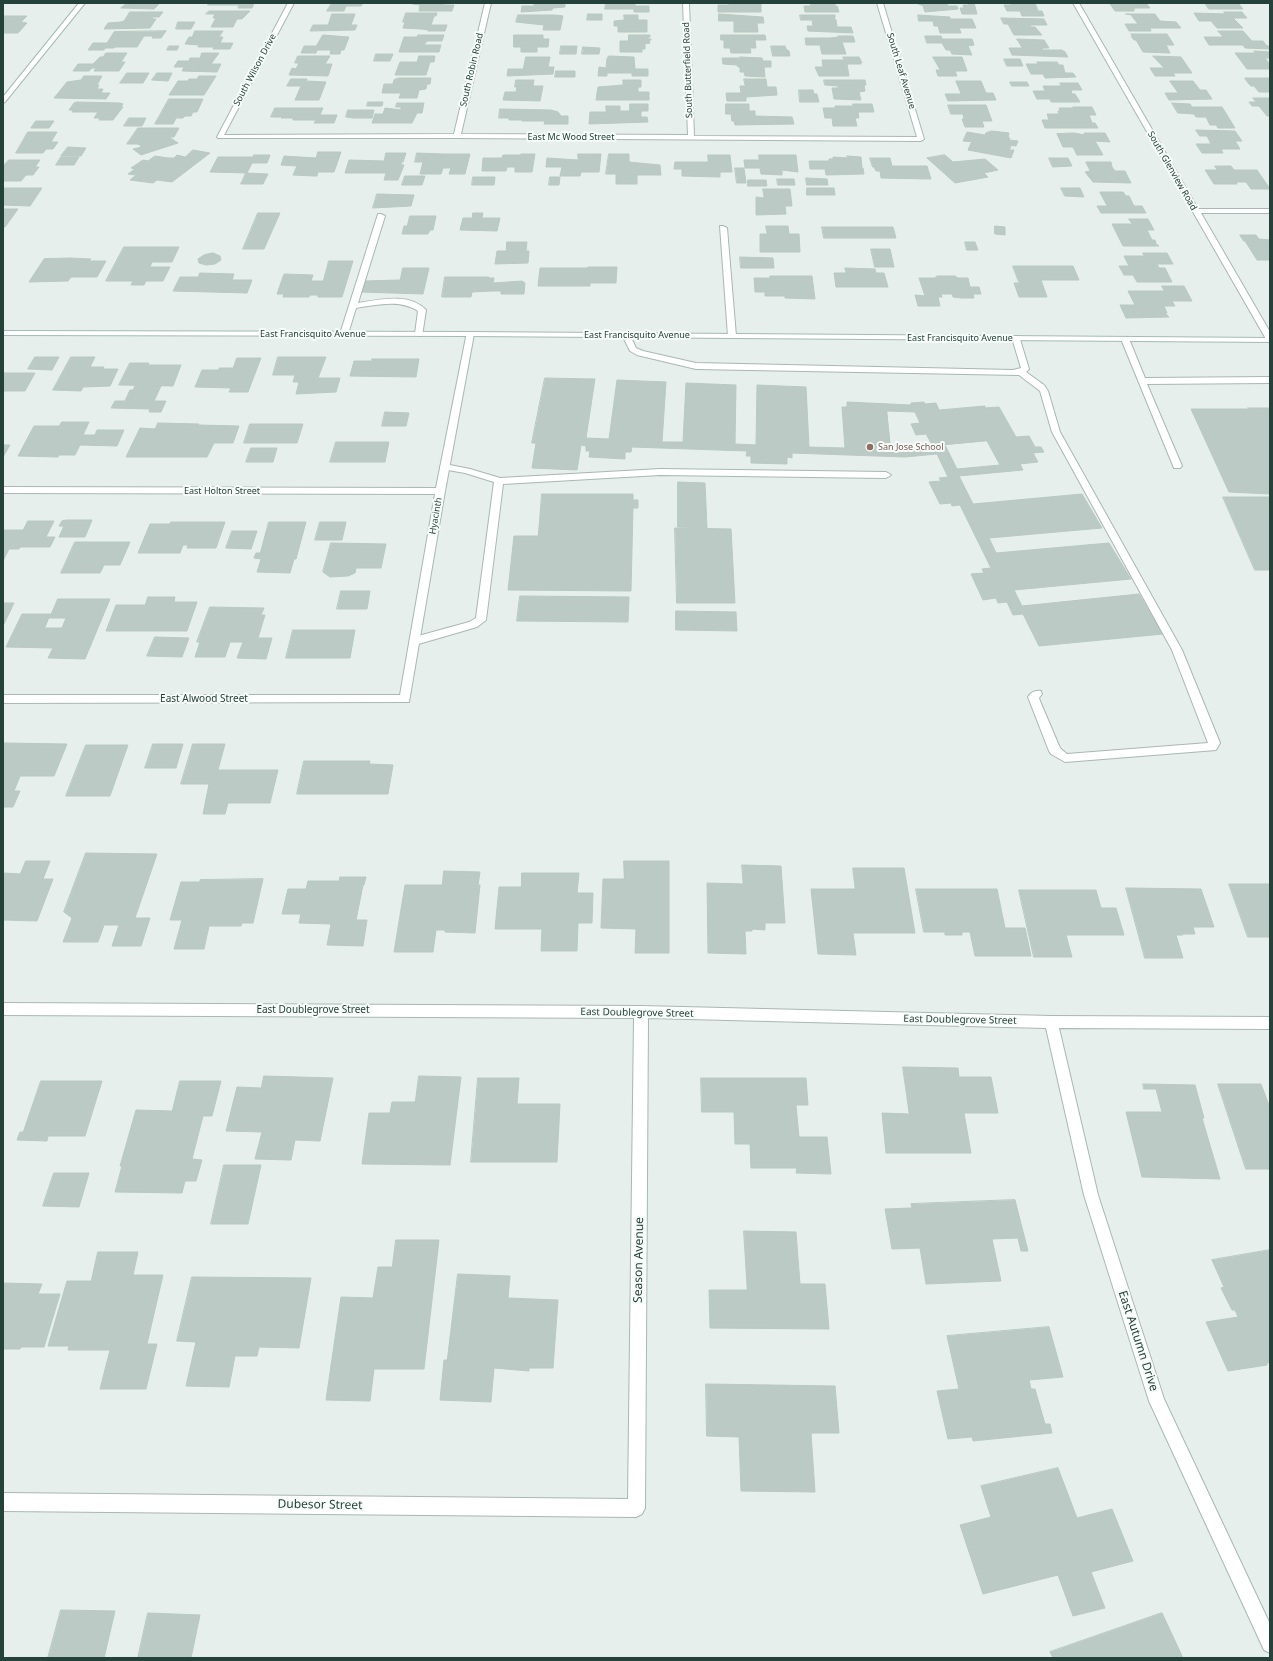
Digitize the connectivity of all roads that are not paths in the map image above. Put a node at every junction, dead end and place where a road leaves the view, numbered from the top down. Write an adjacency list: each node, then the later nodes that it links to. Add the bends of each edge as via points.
1 (82, 3): 7 (street)
2 (290, 3): 9 (street, South Wilson Drive)
3 (488, 3): 8 (street, South Robin Road)
4 (686, 3): 10 (street, South Butterfield Road)
5 (880, 3): 11 (street, South Leaf Avenue)
6 (1076, 3): 12 (street, South Glenview Road)
7 (3, 101)
8 (457, 136): 9 (street, East Mc Wood Street); 10 (street, East Mc Wood Street)
9 (220, 137)
10 (691, 137): 11 (street, East Mc Wood Street)
11 (921, 139)
12 (1195, 211): 13 (street); 25 (street, South Glenview Road)
13 (1270, 211)
14 (381, 216): 16 (street)
15 (723, 228): 22 (street)
16 (353, 306): 18 (street); 19 (street, via 394,301 411,303 422,310)
17 (3, 333): 18 (street, East Francisquito Avenue)
18 (344, 334): 19 (street, East Francisquito Avenue)
19 (419, 334): 20 (street, East Francisquito Avenue)
20 (470, 334): 21 (street, East Francisquito Avenue); 30 (street, Hyacinth)
21 (626, 335): 22 (street, East Francisquito Avenue); 26 (street, via 633,349 640,353 696,366)
22 (732, 336): 23 (street, East Francisquito Avenue)
23 (1016, 338): 24 (street, East Francisquito Avenue); 26 (street, via 1025,369)
24 (1125, 339): 25 (street, East Francisquito Avenue); 28 (street)
25 (1270, 340)
26 (1021, 372): 36 (street, via 1044,391 1056,432 1177,650 1214,743 1212,747 1065,758 1055,751 1034,701 1033,697)
27 (1270, 380): 28 (street)
28 (1142, 381): 29 (street)
29 (1177, 466)
30 (445, 467): 32 (street, via 467,471); 34 (street, Hyacinth)
31 (886, 475): 32 (street, via 660,472)
32 (499, 482): 35 (street, via 481,620 473,625)
33 (3, 490): 34 (street, East Holton Street)
34 (440, 491): 35 (street, Hyacinth)
35 (415, 641): 38 (street, Hyacinth)
36 (1037, 694)
37 (3, 699): 38 (street, East Alwood Street)
38 (405, 699)
39 (3, 1009): 40 (street, East Doublegrove Street)
40 (641, 1012): 41 (street, East Doublegrove Street); 44 (street, Season Avenue)
41 (1051, 1022): 42 (street, East Doublegrove Street); 45 (street, East Autumn Drive, via 1091,1195 1157,1401)
42 (1270, 1023)
43 (3, 1502): 44 (street, Dubesor Street)
44 (636, 1508)
45 (1270, 1644)

